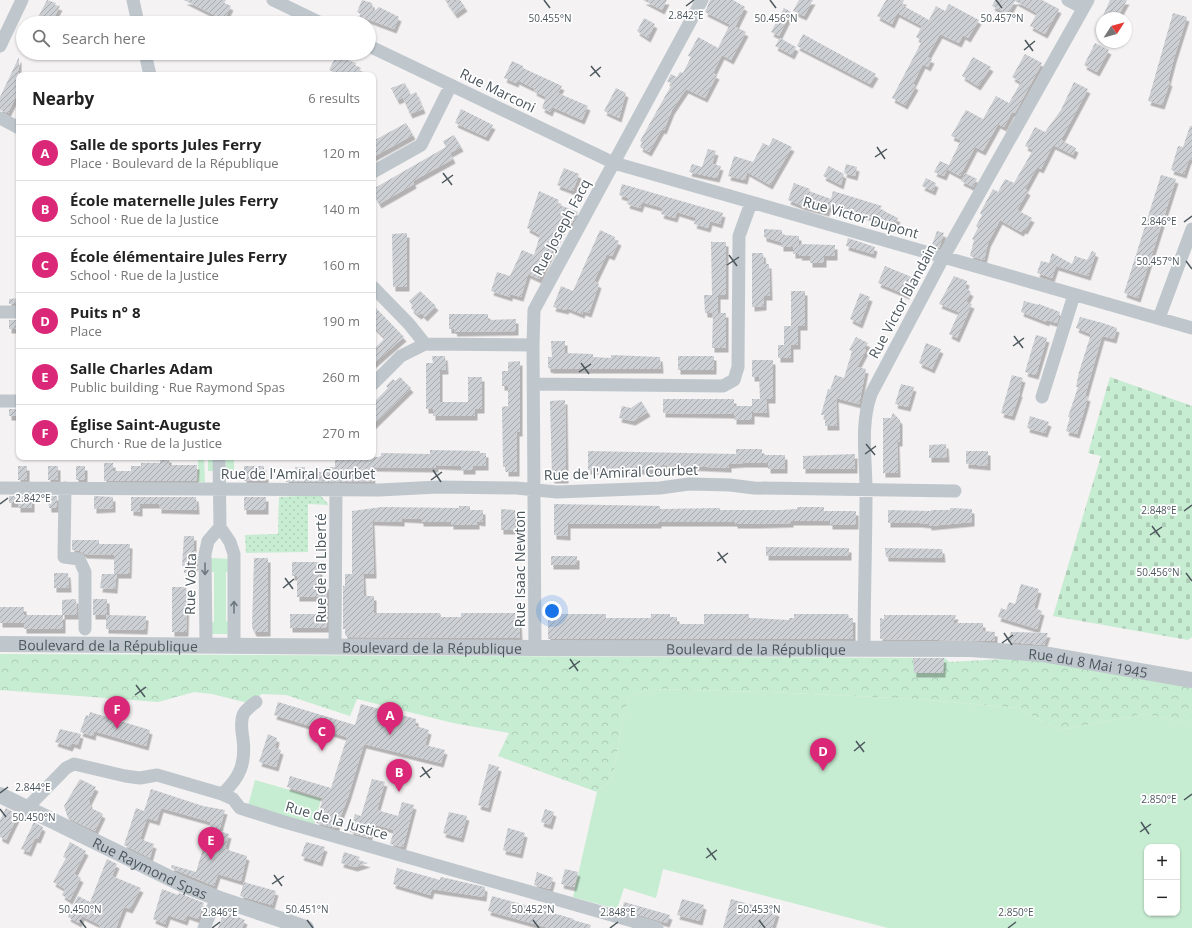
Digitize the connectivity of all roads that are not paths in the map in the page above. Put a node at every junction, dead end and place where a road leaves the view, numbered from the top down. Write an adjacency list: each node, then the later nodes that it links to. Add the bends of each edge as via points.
1 (22, 0): 9 (street)
2 (134, 0): 7 (street)
3 (273, 0): 8 (street)
4 (702, 0): 16 (street, Rue Joseph Facq)
5 (1068, 0): 6 (street)
6 (1085, 4): 20 (street, Rue Victor Blandain)
7 (137, 16)
8 (306, 16)
9 (0, 46)
10 (376, 49): 13 (street, Rue Marconi)
11 (147, 60): 12 (street)
12 (149, 72)
13 (451, 85): 16 (street, Rue Marconi); 17 (street, via 421,145)
14 (0, 118): 15 (street)
15 (16, 126)
16 (614, 163): 18 (street, Rue Victor Dupont); 28 (street, Rue Joseph Facq, via 534,310)
17 (376, 170)
18 (751, 203): 20 (street, Rue Victor Dupont); 30 (street, via 739,236 738,367 734,380 723,386)
19 (1192, 229): 25 (street)
20 (943, 258): 22 (street, Rue Victor Dupont); 39 (street, Rue Victor Blandain, via 865,410)
21 (376, 290): 27 (street, via 410,324)
22 (1074, 295): 25 (street, Rue Victor Dupont); 31 (street)
23 (0, 312): 24 (street)
24 (16, 312)
25 (1159, 318): 26 (street, Rue Victor Dupont)
26 (1192, 328)
27 (425, 344): 28 (street); 29 (street, via 401,356)
28 (533, 345): 30 (street, Rue Joseph Facq)
29 (376, 381)
30 (533, 384): 40 (street, Rue Joseph Facq)
31 (1042, 397)
32 (0, 401): 33 (street)
33 (16, 401)
34 (219, 460): 37 (street)
35 (0, 488): 36 (street, Rue de l'Amiral Courbet)
36 (65, 488): 37 (street, Rue de l'Amiral Courbet); 43 (street, via 64,557 78,559 85,572)
37 (219, 489): 38 (street, Rue de l'Amiral Courbet); 42 (street)
38 (336, 489): 40 (street, Rue de l'Amiral Courbet, via 439,487 516,488); 47 (street, Rue de la Liberté)
39 (866, 490): 40 (street, Rue de l'Amiral Courbet, via 689,484 660,488); 41 (street, Rue de l'Amiral Courbet); 49 (street, Rue Victor Blandain)
40 (535, 491): 48 (street, Rue Isaac Newton)
41 (955, 491)
42 (220, 528): 45 (street, Rue Volta, one-way to 45, via 208,541 205,554); 46 (street, one-way to 42, via 234,554 230,542)
43 (85, 629)
44 (0, 644): 45 (street, Boulevard de la République)
45 (206, 645): 46 (street, Boulevard de la République)
46 (234, 646): 47 (street, Boulevard de la République)
47 (335, 646): 48 (street, Boulevard de la République)
48 (535, 648): 49 (street, Boulevard de la République)
49 (864, 649): 50 (street, Rue du 8 Mai 1945, via 970,649 1030,653)
50 (1192, 680)
51 (256, 702): 52 (street, via 244,714 242,726 245,758 241,771)
52 (222, 794): 54 (street, Rue de la Justice, via 157,775 140,778 74,764 66,768); 56 (street, Rue de la Justice, via 233,798 240,808 281,821)
53 (0, 795): 54 (street, Rue Raymond Spas)
54 (27, 808): 55 (street, Rue Raymond Spas, via 184,885)
55 (217, 898): 57 (street); 58 (street, Rue Raymond Spas)
56 (643, 926): 59 (street, Rue de la Justice)
57 (204, 928)
58 (306, 928)
59 (657, 928)

